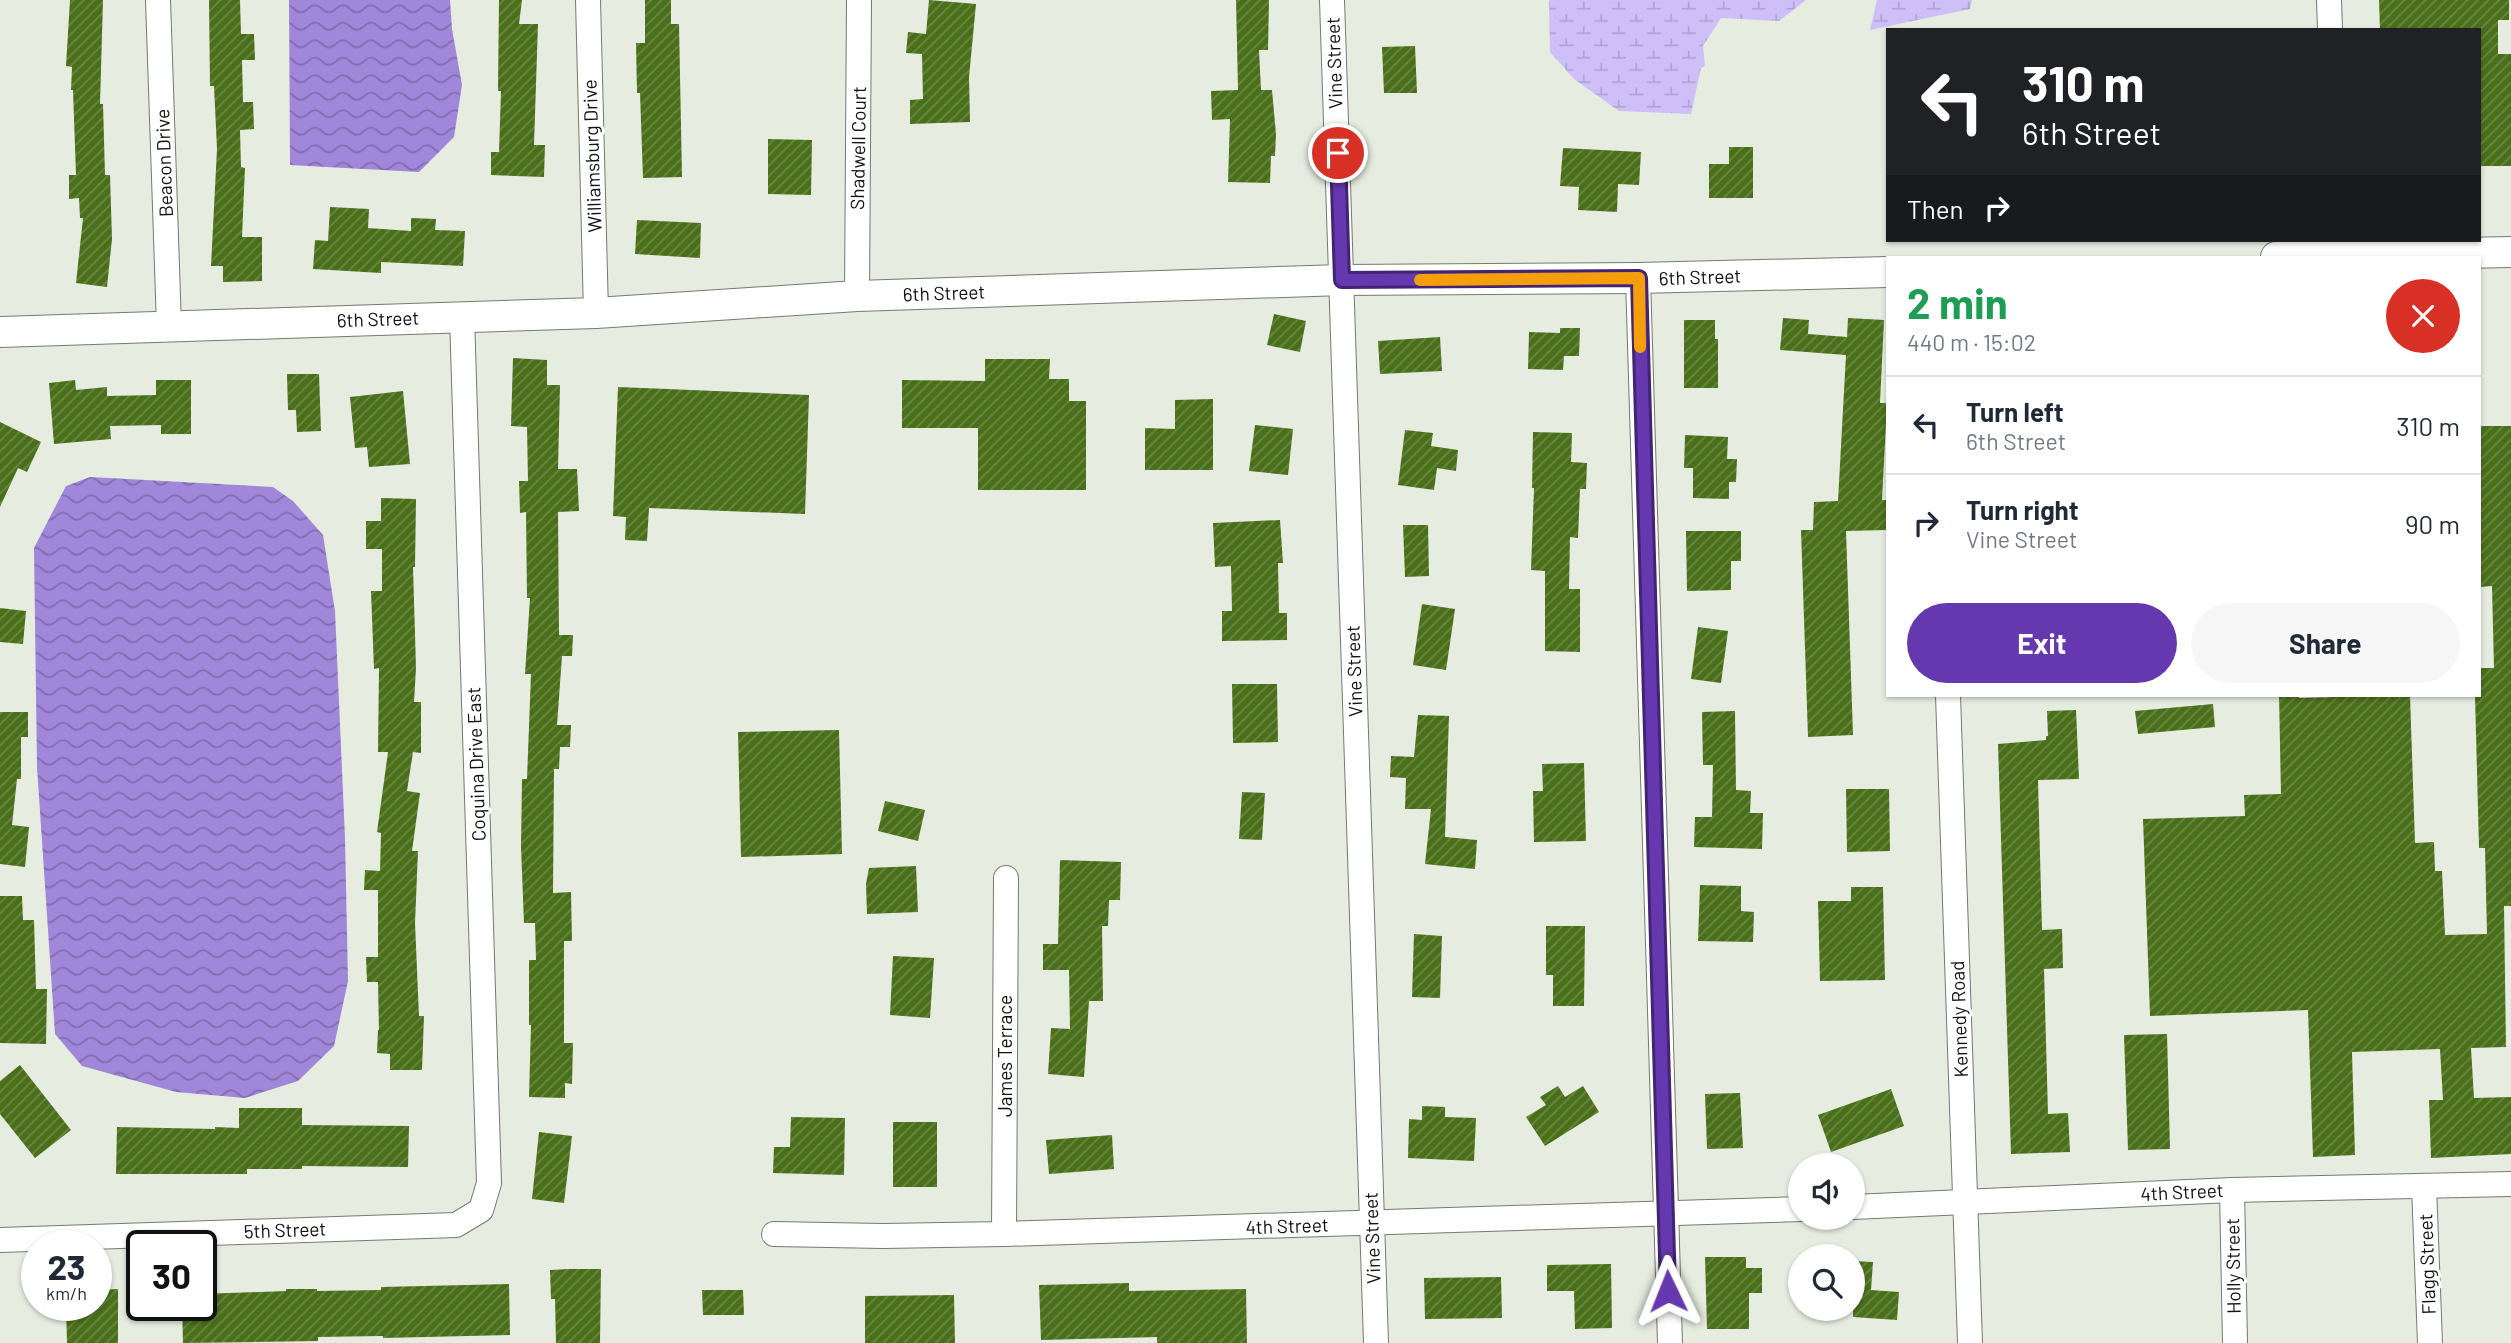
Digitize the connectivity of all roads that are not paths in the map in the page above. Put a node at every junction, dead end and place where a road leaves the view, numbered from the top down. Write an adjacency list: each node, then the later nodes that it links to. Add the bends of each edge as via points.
1 (158, 0): 16 (street, Beacon Drive)
2 (588, 0): 14 (street, Williamsburg Drive)
3 (859, 0): 13 (street, Shadwell Court)
4 (1332, 0): 12 (street, Vine Street)
5 (2329, 0): 6 (street)
6 (2330, 28)
7 (2334, 247): 8 (street); 9 (street)
8 (2511, 252)
9 (2282, 256)
10 (1886, 272): 11 (street, 6th Street)
11 (1639, 278): 12 (street, 6th Street); 27 (street)
12 (1342, 280): 13 (street, 6th Street); 28 (street, Vine Street)
13 (857, 296): 14 (street, 6th Street)
14 (596, 313): 15 (street, 6th Street)
15 (462, 316): 16 (street, 6th Street); 26 (street, Coquina Drive East, via 489,1183)
16 (169, 326): 17 (street, 6th Street)
17 (0, 332)
18 (1948, 697): 23 (street, Kennedy Road)
19 (1006, 877): 30 (street, James Terrace)
20 (2511, 1184): 21 (street, 4th Street)
21 (2424, 1186): 22 (street, 4th Street); 36 (street, Flagg Street)
22 (2232, 1190): 23 (street, 4th Street); 35 (street, Holly Street)
23 (1964, 1204): 24 (street, 4th Street); 34 (street, Kennedy Road)
24 (1865, 1207)
25 (1788, 1209): 27 (street, 4th Street)
26 (481, 1210): 31 (street, 5th Street, via 456,1225)
27 (1665, 1214): 28 (street, 4th Street); 33 (street)
28 (1371, 1223): 30 (street, 4th Street); 32 (street, Vine Street)
29 (774, 1234): 30 (street, 4th Street)
30 (1004, 1234)
31 (0, 1240)
32 (1376, 1343)
33 (1670, 1343)
34 (1970, 1343)
35 (2235, 1343)
36 (2430, 1343)

